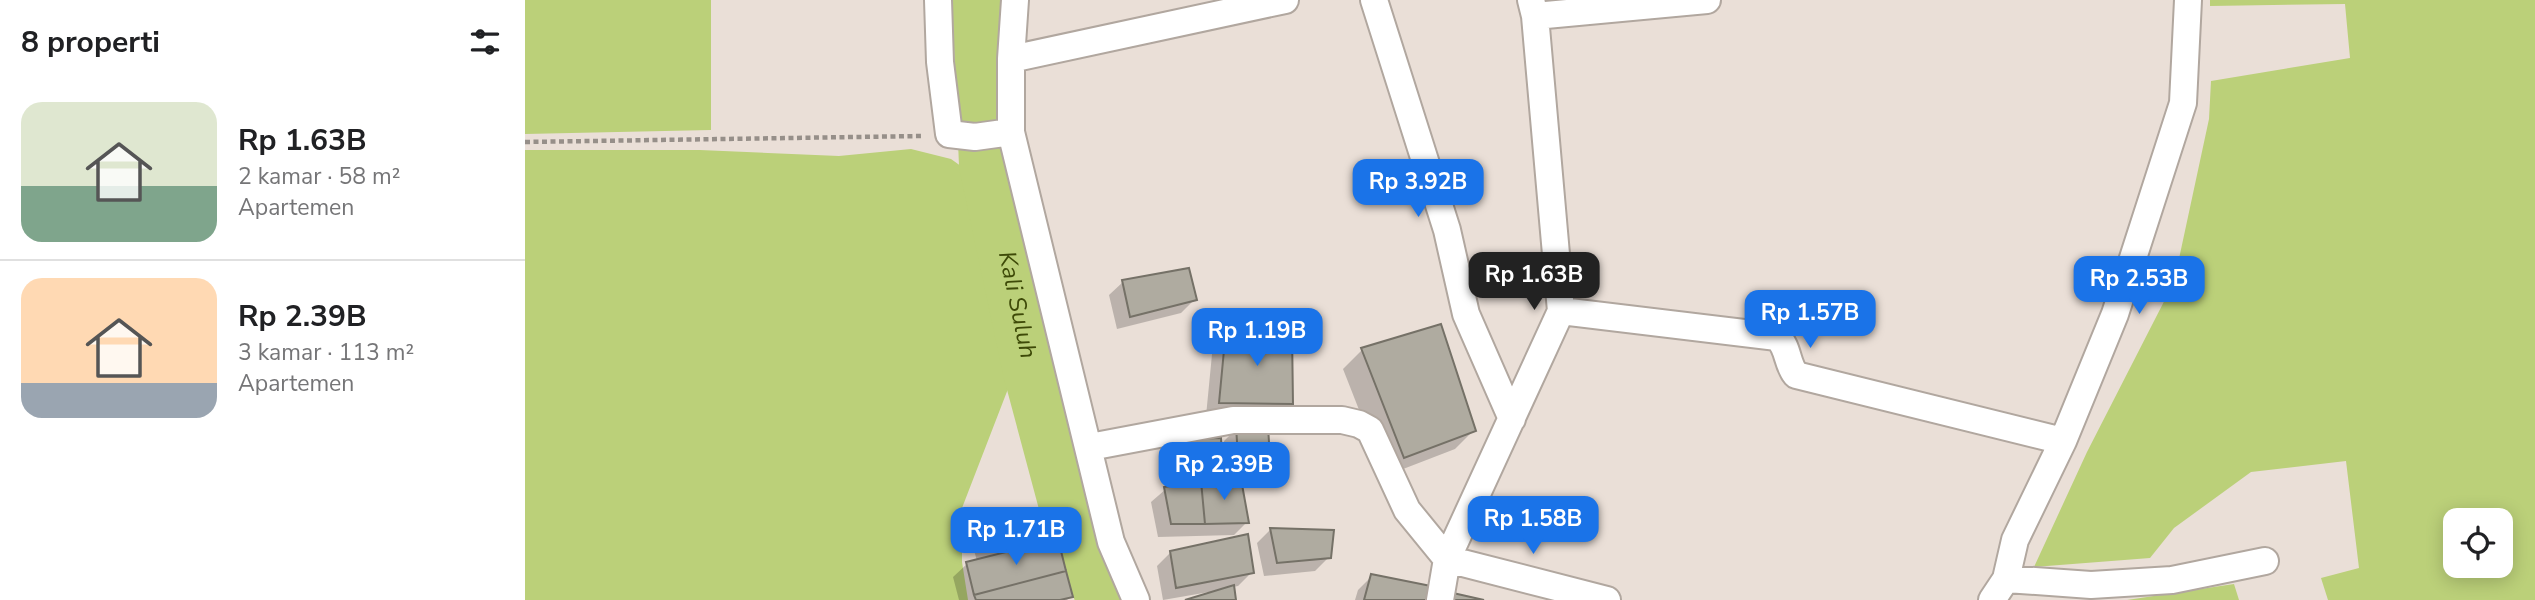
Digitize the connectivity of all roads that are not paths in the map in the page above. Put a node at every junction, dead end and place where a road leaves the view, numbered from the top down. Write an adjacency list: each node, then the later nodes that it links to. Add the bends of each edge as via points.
1 (937, 0): 9 (street, via 940,62)
2 (1015, 0): 8 (street)
3 (1285, 0): 8 (street)
4 (1374, 0): 11 (street, via 1447,230 1467,314)
5 (1707, 0): 7 (street)
6 (2188, 0): 12 (street, via 2183,103 2115,314)
7 (1533, 8): 10 (street)
8 (1011, 59): 9 (street)
9 (984, 135): 13 (street)
10 (1561, 311): 11 (street); 12 (street, via 1777,337 1796,374)
11 (1512, 419): 14 (street)
12 (2063, 441): 16 (street, via 2015,540)
13 (1090, 447): 14 (street, via 1233,419 1359,424 1370,430 1407,510); 17 (street, via 1111,542)
14 (1447, 559): 18 (street); 19 (street)
15 (2265, 561): 16 (street, via 2172,580)
16 (1999, 589)
17 (1136, 600)
18 (1440, 600)
19 (1607, 600)

